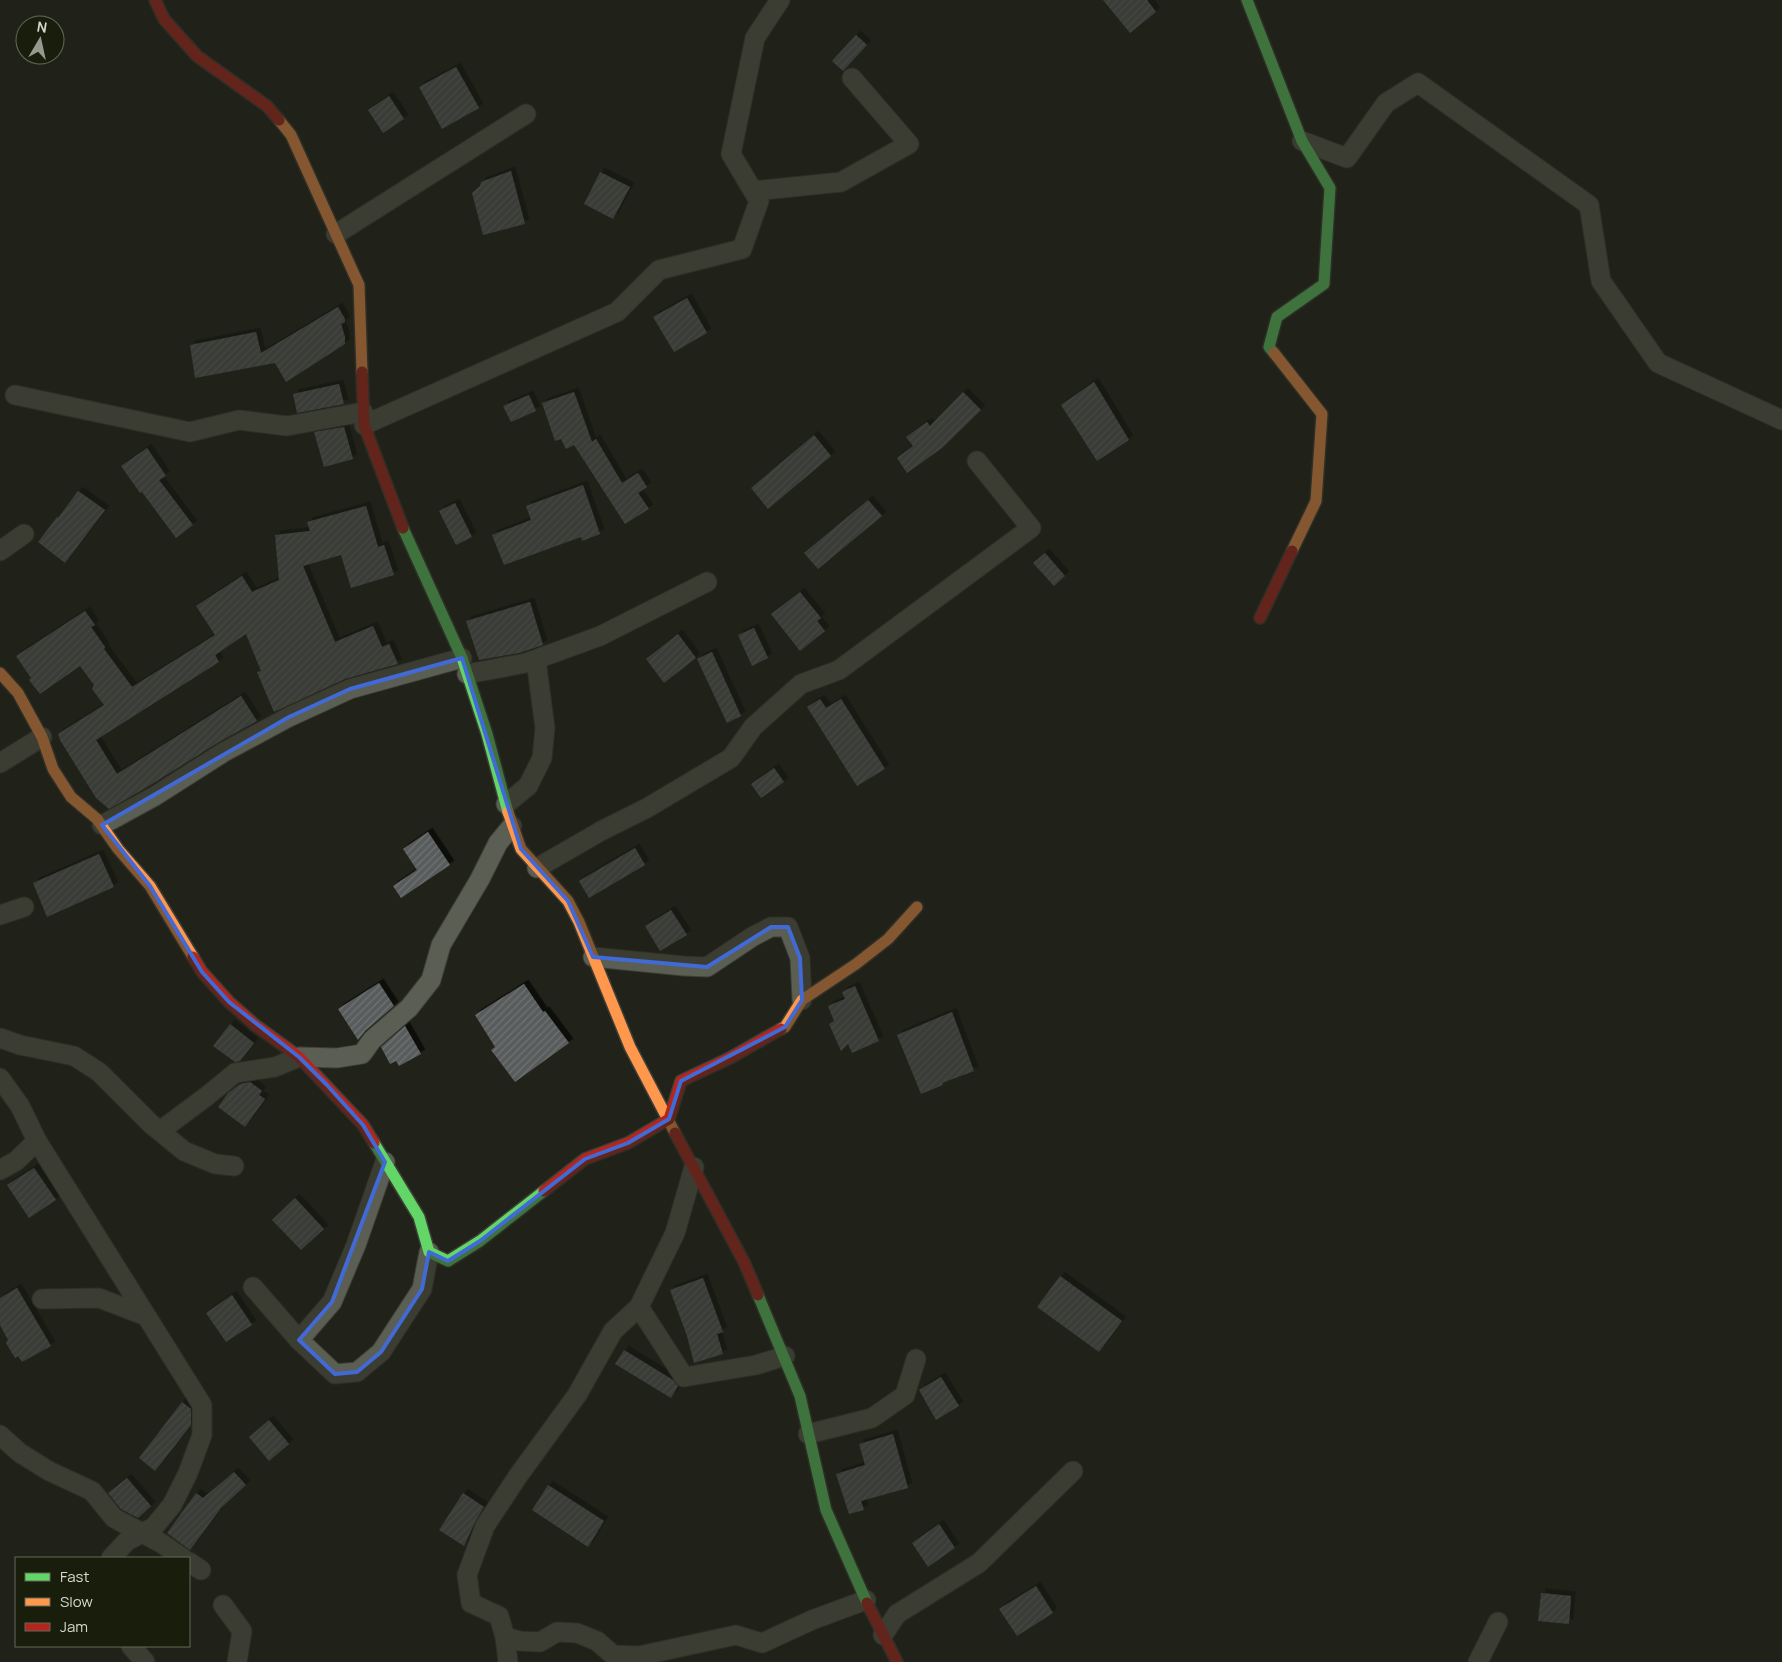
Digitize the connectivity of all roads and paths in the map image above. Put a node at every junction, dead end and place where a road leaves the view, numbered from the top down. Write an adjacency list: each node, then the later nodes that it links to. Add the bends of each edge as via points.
1 (155, 0): 8 (street, via 164,19 197,56 267,106 291,135)
2 (780, 0): 7 (street, via 755,38 731,154)
3 (1247, 0): 6 (street)
4 (852, 78): 7 (street, via 909,144 841,182)
5 (526, 114): 8 (street)
6 (1302, 141): 11 (street, via 1348,158 1386,104 1418,83 1589,205 1601,281 1658,363); 16 (street, via 1330,188 1324,284 1276,317 1269,347 1322,414 1316,501)
7 (753, 191): 10 (street, via 759,202 742,248 659,270 617,312)
8 (336, 234): 10 (street, via 359,285)
9 (15, 395): 10 (street, via 190,432 238,420 287,426)
10 (364, 419): 18 (street, via 410,546)
11 (1782, 420)
12 (977, 461): 25 (street, via 1031,528 839,670 801,684 753,727 731,758 648,808)
13 (24, 534): 14 (street)
14 (0, 551)
15 (706, 582): 17 (street, via 600,636)
16 (1260, 618)
17 (536, 660): 18 (street); 22 (street, via 545,728 542,758 528,786)
18 (464, 666): 22 (street); 23 (street, via 350,689 224,752)
19 (0, 673): 20 (street, via 18,693)
20 (42, 737): 21 (street); 23 (street, via 53,769 71,797)
21 (0, 764)
22 (506, 804): 24 (street)
23 (102, 825): 32 (street, via 150,886 202,972 255,1025)
24 (512, 826): 25 (street, via 521,849); 32 (street, via 498,843 441,945 431,980 409,1008 372,1040 362,1054 337,1058)
25 (537, 868): 29 (street, via 568,900)
26 (24, 907): 28 (street)
27 (916, 907): 30 (street, via 888,939)
28 (0, 915)
29 (593, 957): 30 (street, via 707,967 771,927 788,927 800,958); 34 (street, via 630,1047)
30 (802, 1000): 34 (street, via 786,1027 680,1081)
31 (0, 1038): 35 (street, via 74,1056 99,1072)
32 (299, 1057): 35 (street, via 275,1066 235,1073); 37 (street, via 363,1126)
33 (0, 1078): 36 (street, via 20,1106)
34 (669, 1119): 39 (street); 41 (street, via 628,1143 585,1159 480,1241 448,1261)
35 (160, 1131): 38 (street, via 184,1151 215,1164)
36 (37, 1141): 40 (street, via 16,1162); 45 (street)
37 (384, 1162): 41 (street, via 419,1217); 46 (street, via 356,1245 332,1302)
38 (234, 1166)
39 (694, 1167): 44 (street, via 675,1232); 47 (street, via 744,1262)
40 (0, 1170)
41 (429, 1252): 46 (street, via 422,1289 381,1352 357,1372 336,1374)
42 (253, 1287): 46 (street)
43 (42, 1299): 45 (street, via 98,1298)
44 (639, 1307): 47 (street, via 684,1377 756,1365); 59 (street, via 614,1331 577,1395 485,1526 467,1575 471,1604 499,1616)
45 (146, 1316): 52 (street, via 202,1405 202,1435 172,1505 154,1527)
46 (300, 1340)
47 (785, 1356): 49 (street, via 800,1396)
48 (916, 1359): 49 (street, via 905,1395 872,1418)
49 (808, 1434): 55 (street, via 826,1510)
50 (0, 1435): 52 (street, via 20,1453 92,1491 114,1518)
51 (1073, 1471): 58 (street, via 979,1563 896,1614)
52 (142, 1533): 53 (street, via 127,1541); 54 (street)
53 (112, 1557)
54 (182, 1557)
55 (866, 1600): 58 (street); 59 (street, via 762,1643 736,1635 639,1656 613,1655 597,1641 577,1633 557,1632 540,1642)
56 (222, 1606): 62 (street, via 242,1631)
57 (1498, 1622): 65 (street)
58 (883, 1635): 64 (street)
59 (506, 1638): 63 (street)
60 (132, 1647): 61 (street)
61 (145, 1662)
62 (237, 1662)
63 (508, 1662)
64 (896, 1662)
65 (1478, 1662)

